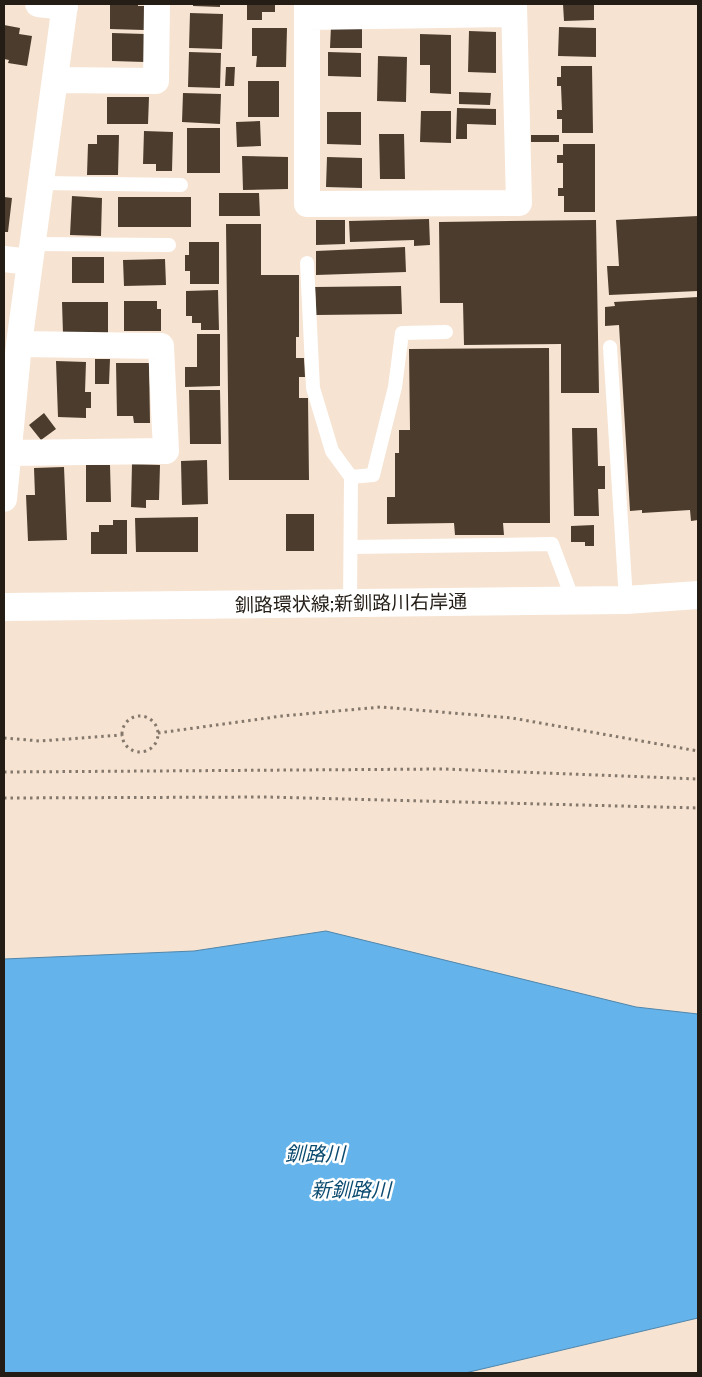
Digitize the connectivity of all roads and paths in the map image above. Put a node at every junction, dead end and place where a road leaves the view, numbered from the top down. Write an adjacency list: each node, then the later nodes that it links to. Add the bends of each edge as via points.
1 (38, 4): 3 (street)
2 (157, 4): 6 (street, via 156,81)
3 (65, 6): 6 (street)
4 (514, 9): 5 (street); 5 (street, via 519,203 307,204)
5 (307, 10)
6 (56, 80): 7 (street)
7 (41, 183): 8 (lane); 10 (street)
8 (181, 185)
9 (169, 245): 10 (lane)
10 (31, 253): 11 (street); 14 (street)
11 (4, 258)
12 (307, 263): 18 (lane, via 313,388 332,451)
13 (446, 332): 18 (lane, via 402,333 395,387 373,475)
14 (19, 344): 16 (street); 17 (street, via 161,346 166,451)
15 (610, 347): 23 (lane)
16 (10, 373): 17 (street)
17 (7, 452): 19 (street)
18 (351, 477): 20 (lane)
19 (4, 500)
20 (351, 547): 22 (lane, via 552,544); 24 (lane)
21 (698, 595): 23 (main road, 釧路環状線;新釧路川右岸通)
22 (573, 600): 23 (main road, 釧路環状線;新釧路川右岸通); 24 (main road, 釧路環状線;新釧路川右岸通)
23 (626, 600)
24 (350, 603): 25 (main road, 釧路環状線;新釧路川右岸通)
25 (4, 607)
26 (158, 733): 27 (path, via 154,723 144,717 133,717 125,724); 27 (path, via 155,744 141,752 126,746); 29 (path, via 282,716 382,707 512,718)
27 (122, 735): 28 (path, via 40,741)
28 (4, 738)
29 (698, 751)
30 (4, 772): 31 (path, via 444,769)
31 (698, 779)
32 (4, 798): 33 (path, via 267,796)
33 (698, 808)

